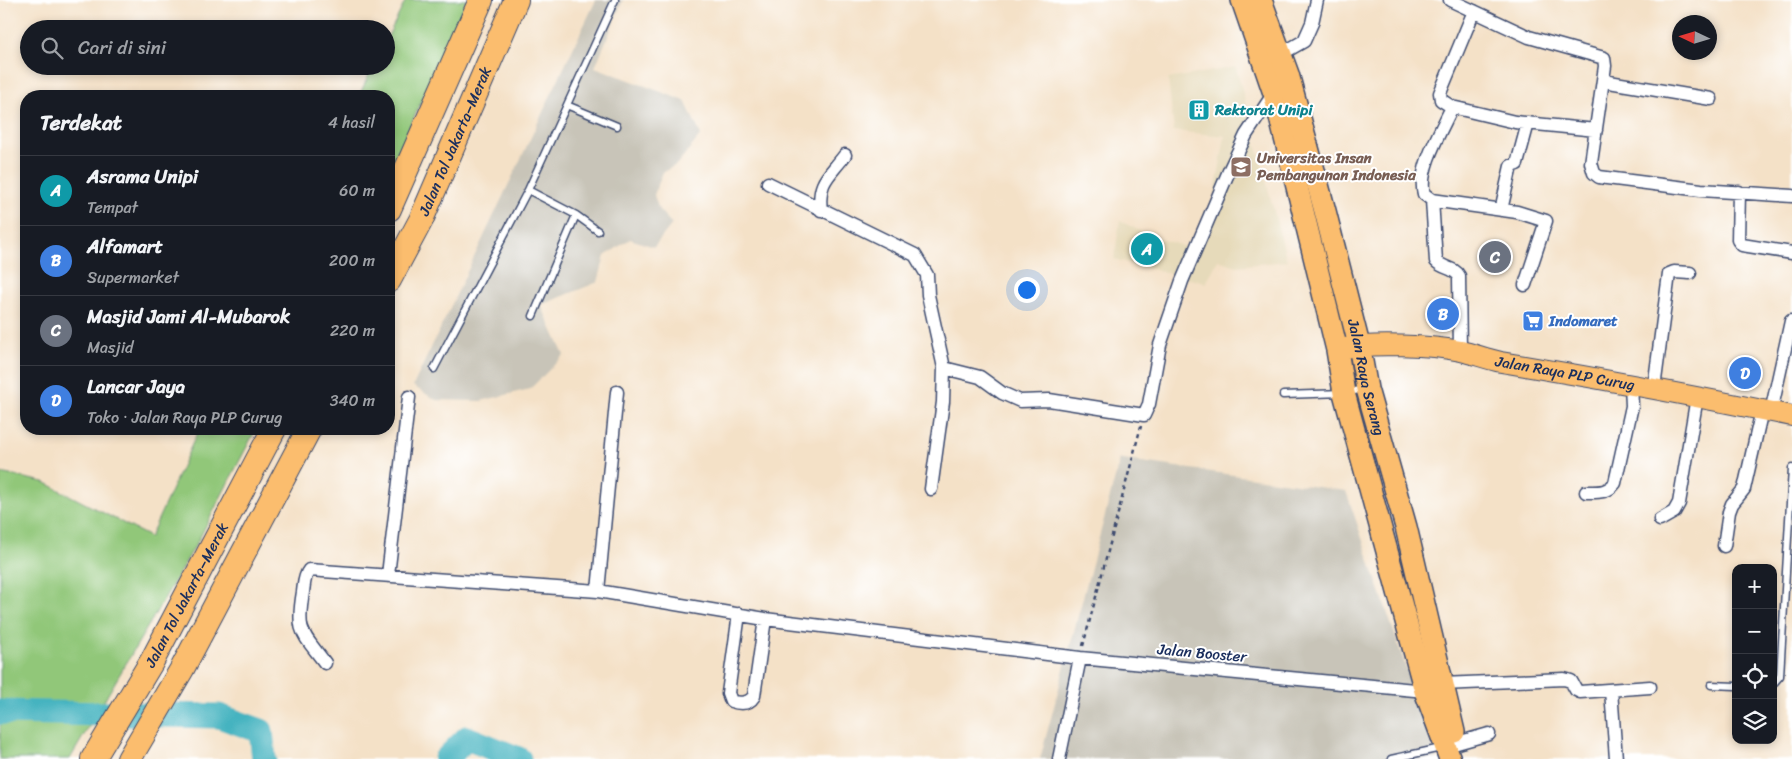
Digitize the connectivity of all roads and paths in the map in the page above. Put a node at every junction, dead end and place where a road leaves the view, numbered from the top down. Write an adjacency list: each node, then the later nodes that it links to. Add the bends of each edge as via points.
1 (482, 0): 22 (highway)
2 (516, 0): 30 (highway, Jalan Tol Jakarta–Merak, via 420,220)
3 (616, 0): 13 (lane)
4 (1242, 0): 11 (highway, Jalan Raya Serang)
5 (1261, 0): 9 (highway, Jalan Raya Serang)
6 (1317, 0): 9 (street, via 1304,42)
7 (1450, 0): 8 (street)
8 (1474, 11): 10 (street, via 1530,37 1602,56 1606,61); 14 (street, via 1440,93 1441,100)
9 (1281, 54): 35 (highway, Jalan Raya Serang)
10 (1603, 81): 12 (street); 17 (street)
11 (1274, 92): 36 (highway, Jalan Raya Serang); 49 (street, via 1246,135 1228,171 1182,282 1160,345)
12 (1711, 100)
13 (568, 106): 16 (lane); 20 (lane)
14 (1452, 107): 15 (street); 24 (street, via 1424,176 1423,192)
15 (1528, 123): 17 (street); 26 (street, via 1517,164 1512,166)
16 (617, 126)
17 (1596, 130): 21 (street, via 1591,163 1598,177)
18 (845, 155): 25 (street, via 822,184)
19 (768, 183): 25 (street)
20 (528, 190): 27 (lane); 39 (lane)
21 (1739, 192): 23 (street); 29 (street, via 1737,234 1742,245)
22 (395, 196)
23 (1792, 196)
24 (1432, 200): 26 (street); 37 (street, via 1436,261 1460,276)
25 (821, 210): 38 (street, via 886,240 920,261 927,275 928,295)
26 (1501, 210): 32 (street, via 1546,221)
27 (576, 215): 28 (lane); 33 (lane)
28 (598, 231)
29 (1792, 253)
30 (395, 268)
31 (1690, 273): 41 (street, via 1669,274)
32 (1525, 285)
33 (533, 316)
34 (1791, 321): 48 (street)
35 (1359, 345): 36 (main road, Jalan Raya PLP Curug); 37 (main road, Jalan Raya PLP Curug); 42 (highway, Jalan Raya Serang)
36 (1337, 350): 44 (highway, Jalan Raya Serang)
37 (1460, 351): 40 (main road, Jalan Raya PLP Curug)
38 (944, 368): 49 (street, via 980,378 1020,401 1049,400); 54 (street, via 943,402)
39 (434, 369)
40 (1631, 384): 41 (main road, Jalan Raya PLP Curug); 55 (street, via 1632,406 1615,483 1605,491)
41 (1654, 388): 47 (main road, Jalan Raya PLP Curug)
42 (1366, 389): 44 (lane); 65 (highway, Jalan Raya Serang, via 1406,526)
43 (617, 392): 59 (street)
44 (1344, 393): 45 (lane); 65 (highway, Jalan Raya Serang)
45 (1283, 395)
46 (409, 397): 58 (street)
47 (1697, 397): 48 (main road, Jalan Raya PLP Curug); 56 (street, via 1679,503 1674,512)
48 (1767, 411): 50 (main road, Jalan Raya PLP Curug); 57 (street, via 1744,490 1729,512)
49 (1144, 415): 62 (path)
50 (1792, 416)
51 (271, 435): 72 (highway, Jalan Tol Jakarta–Merak, via 152,661)
52 (306, 435): 74 (highway, Jalan Tol Jakarta–Merak, via 182,669)
53 (1792, 468): 64 (lane, via 1780,676)
54 (931, 489)
55 (1586, 492)
56 (1660, 520)
57 (1724, 546)
58 (388, 575): 59 (street, Jalan Booster); 63 (street, Jalan Booster, via 307,572 299,615 300,628)
59 (598, 591): 60 (street, Jalan Booster)
60 (739, 614): 61 (street, Jalan Booster); 61 (street, via 728,692 731,700 736,702 748,702 754,696)
61 (765, 619): 62 (street, Jalan Booster)
62 (1080, 658): 69 (street, Jalan Booster); 75 (street)
63 (325, 663)
64 (1777, 679)
65 (1429, 682): 69 (street, Jalan Booster); 69 (street); 70 (street, Jalan Booster, via 1564,679 1571,681 1580,692); 73 (highway, Jalan Raya Serang, via 1448,714)
66 (1711, 685): 67 (lane)
67 (1732, 686)
68 (1650, 687): 70 (street, Jalan Booster)
69 (1400, 688)
70 (1611, 690): 77 (street)
71 (1490, 734): 73 (street)
72 (97, 752)
73 (1454, 752): 76 (lane)
74 (131, 756)
75 (1059, 759)
76 (1391, 759)
77 (1616, 759)

